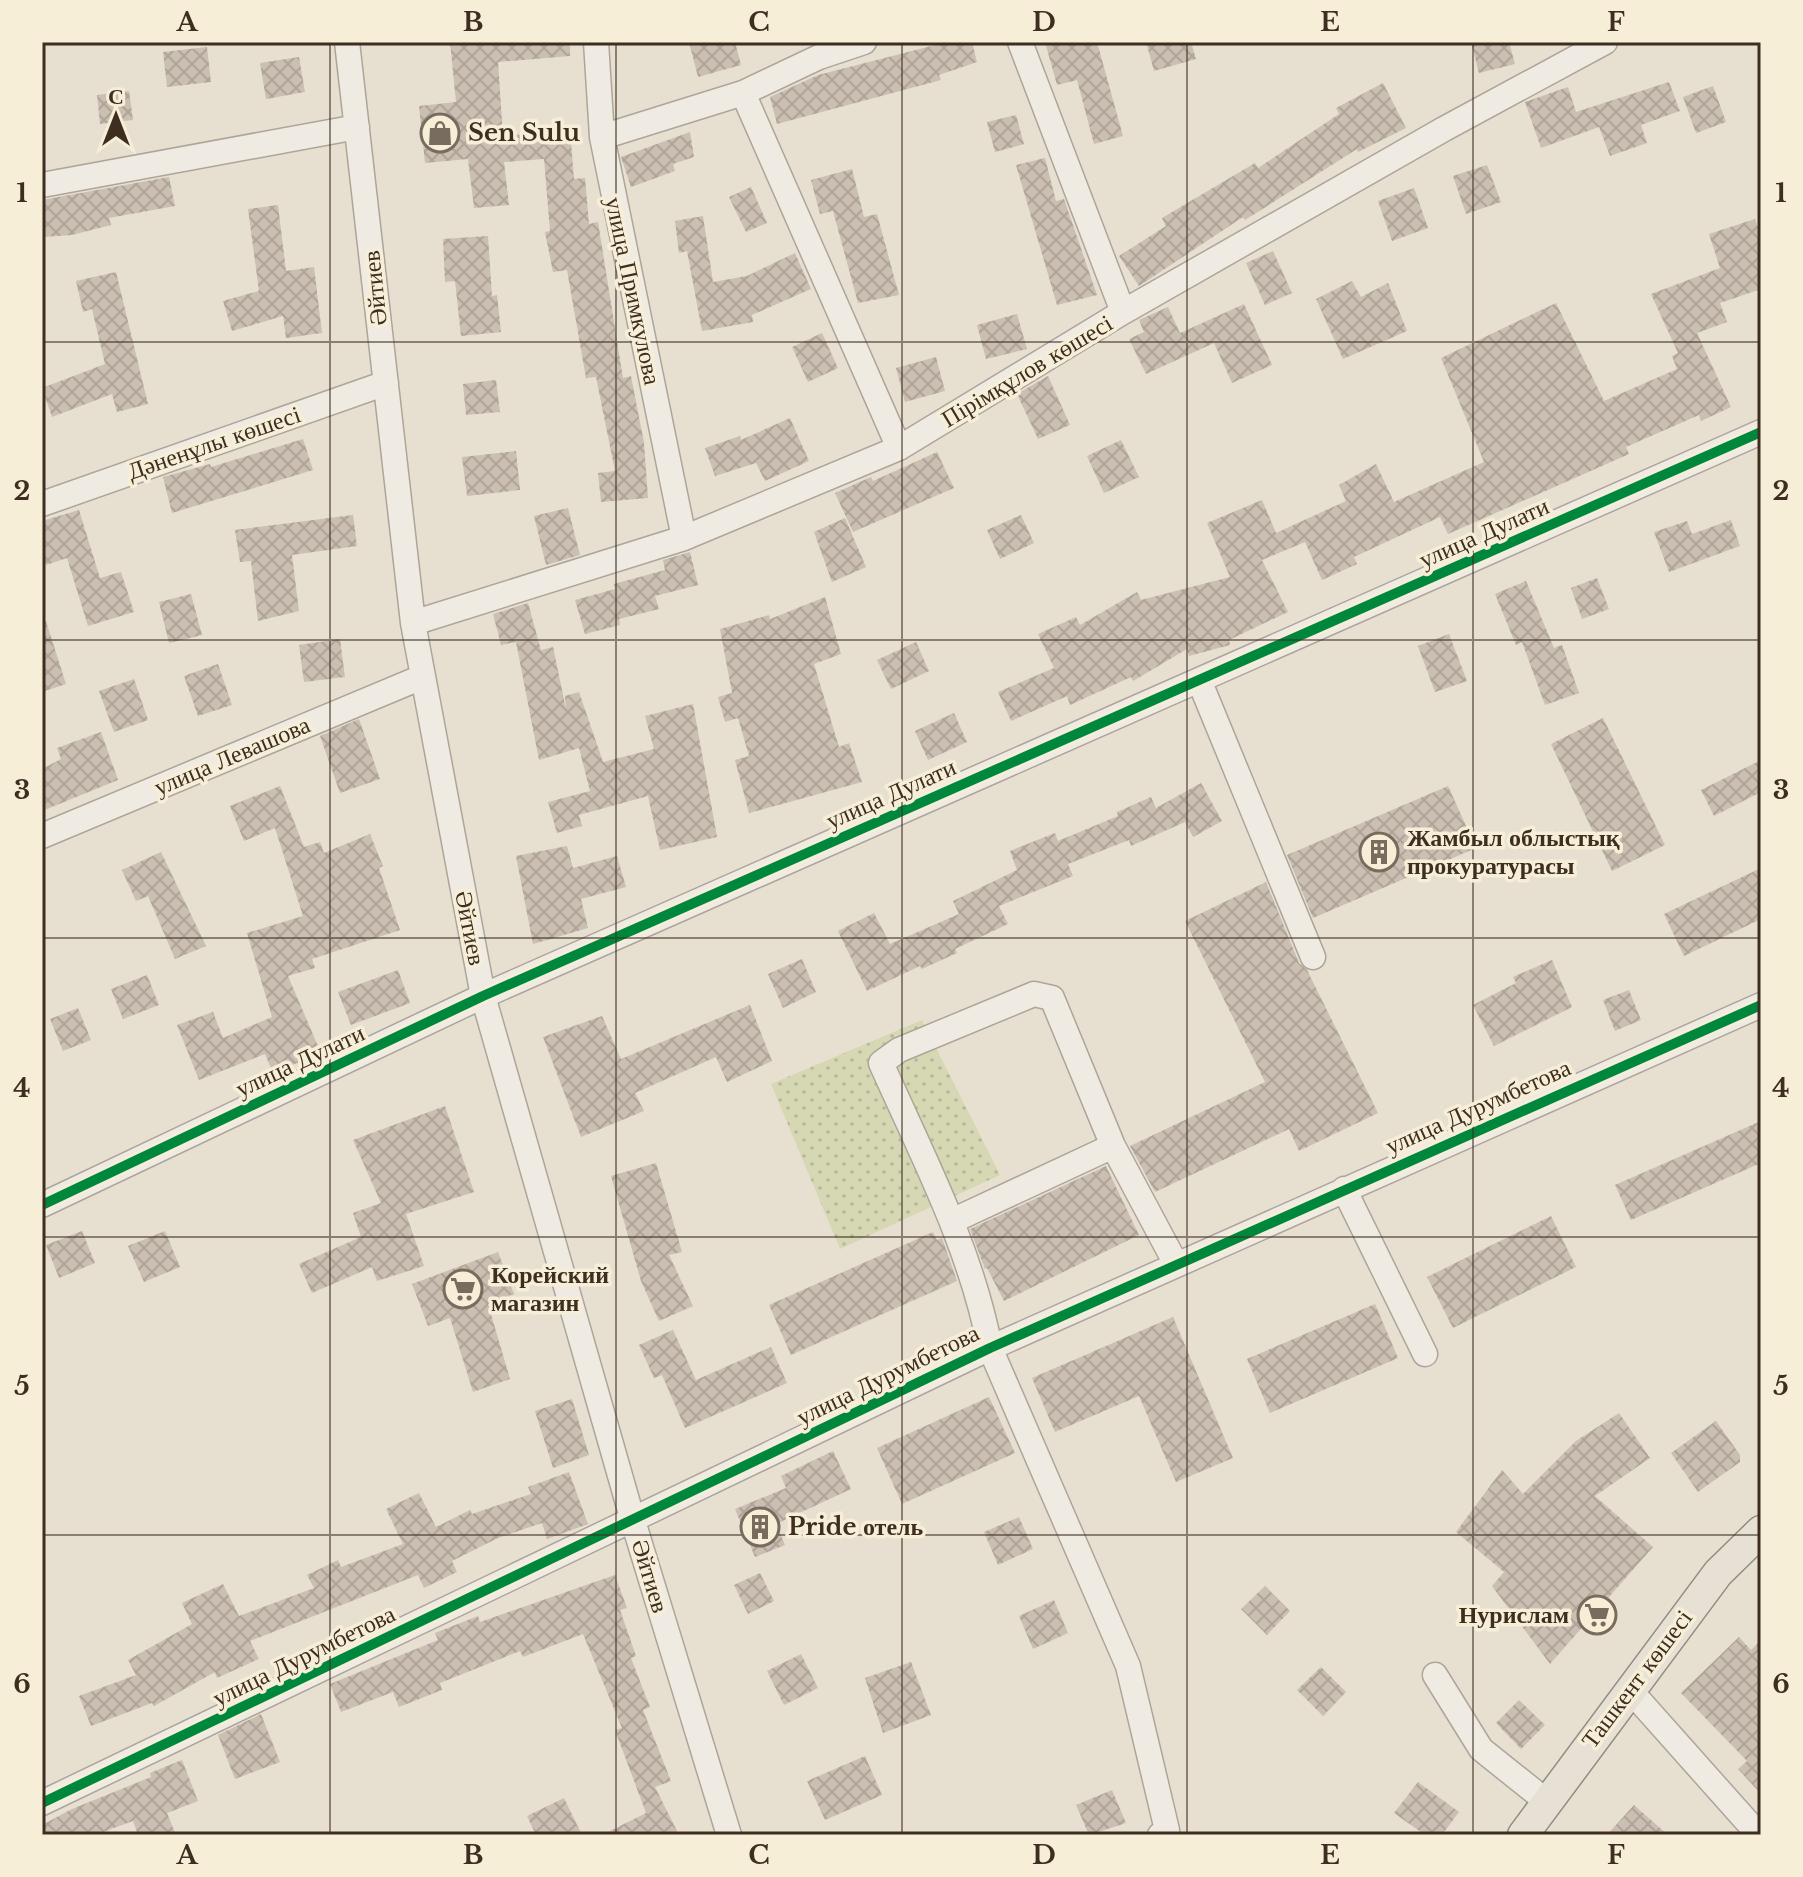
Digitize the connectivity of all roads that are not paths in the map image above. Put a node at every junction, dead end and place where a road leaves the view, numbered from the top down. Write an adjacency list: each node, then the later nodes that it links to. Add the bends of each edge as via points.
1 (347, 42): 7 (street, Әйтиев)
2 (596, 42): 8 (street, улица Примкулова)
3 (864, 42): 6 (street)
4 (1020, 42): 10 (street)
5 (1605, 42): 10 (street, Пірімқұлов көшесі)
6 (743, 93): 8 (street); 13 (street)
7 (357, 127): 9 (street); 11 (street, Әйтиев)
8 (602, 137): 15 (street, улица Примкулова)
9 (42, 185)
10 (1123, 312): 13 (street, Пірімқұлов көшесі)
11 (386, 383): 14 (street, Дәненұлы көшесі); 16 (street, Әйтиев)
12 (1761, 432): 18 (street, улица Дулати)
13 (899, 448): 15 (street, Пірімқұлов көшесі)
14 (42, 504)
15 (684, 538): 16 (street, Пірімқұлов көшесі)
16 (413, 623): 17 (street, Әйтиев)
17 (422, 677): 19 (street, улица Левашова); 21 (street, Әйтиев)
18 (1199, 680): 20 (street); 21 (street, улица Дулати)
19 (42, 836)
20 (1313, 957)
21 (483, 996): 25 (street, улица Дулати); 30 (street, Әйтиев)
22 (1761, 1005): 24 (street, улица Дурумбетова)
23 (1113, 1146): 26 (street); 26 (street, via 1052,998 1034,994 899,1050 881,1063); 27 (street)
24 (1344, 1189): 27 (street, улица Дурумбетова); 29 (street)
25 (42, 1205)
26 (952, 1221): 28 (street, via 983,1308)
27 (1176, 1264): 28 (street, улица Дурумбетова)
28 (990, 1348): 30 (street, улица Дурумбетова); 37 (street, via 1128,1666 1167,1830)
29 (1425, 1354)
30 (633, 1521): 35 (street, улица Дурумбетова); 36 (street, Әйтиев)
31 (1761, 1531): 33 (main road, Ташкент көшесі, via 1718,1573)
32 (1435, 1675): 34 (street, via 1481,1749)
33 (1629, 1689): 34 (main road, Ташкент көшесі); 39 (street)
34 (1546, 1801): 38 (main road, Ташкент көшесі)
35 (42, 1803)
36 (729, 1835)
37 (1160, 1835)
38 (1523, 1835)
39 (1759, 1835)

